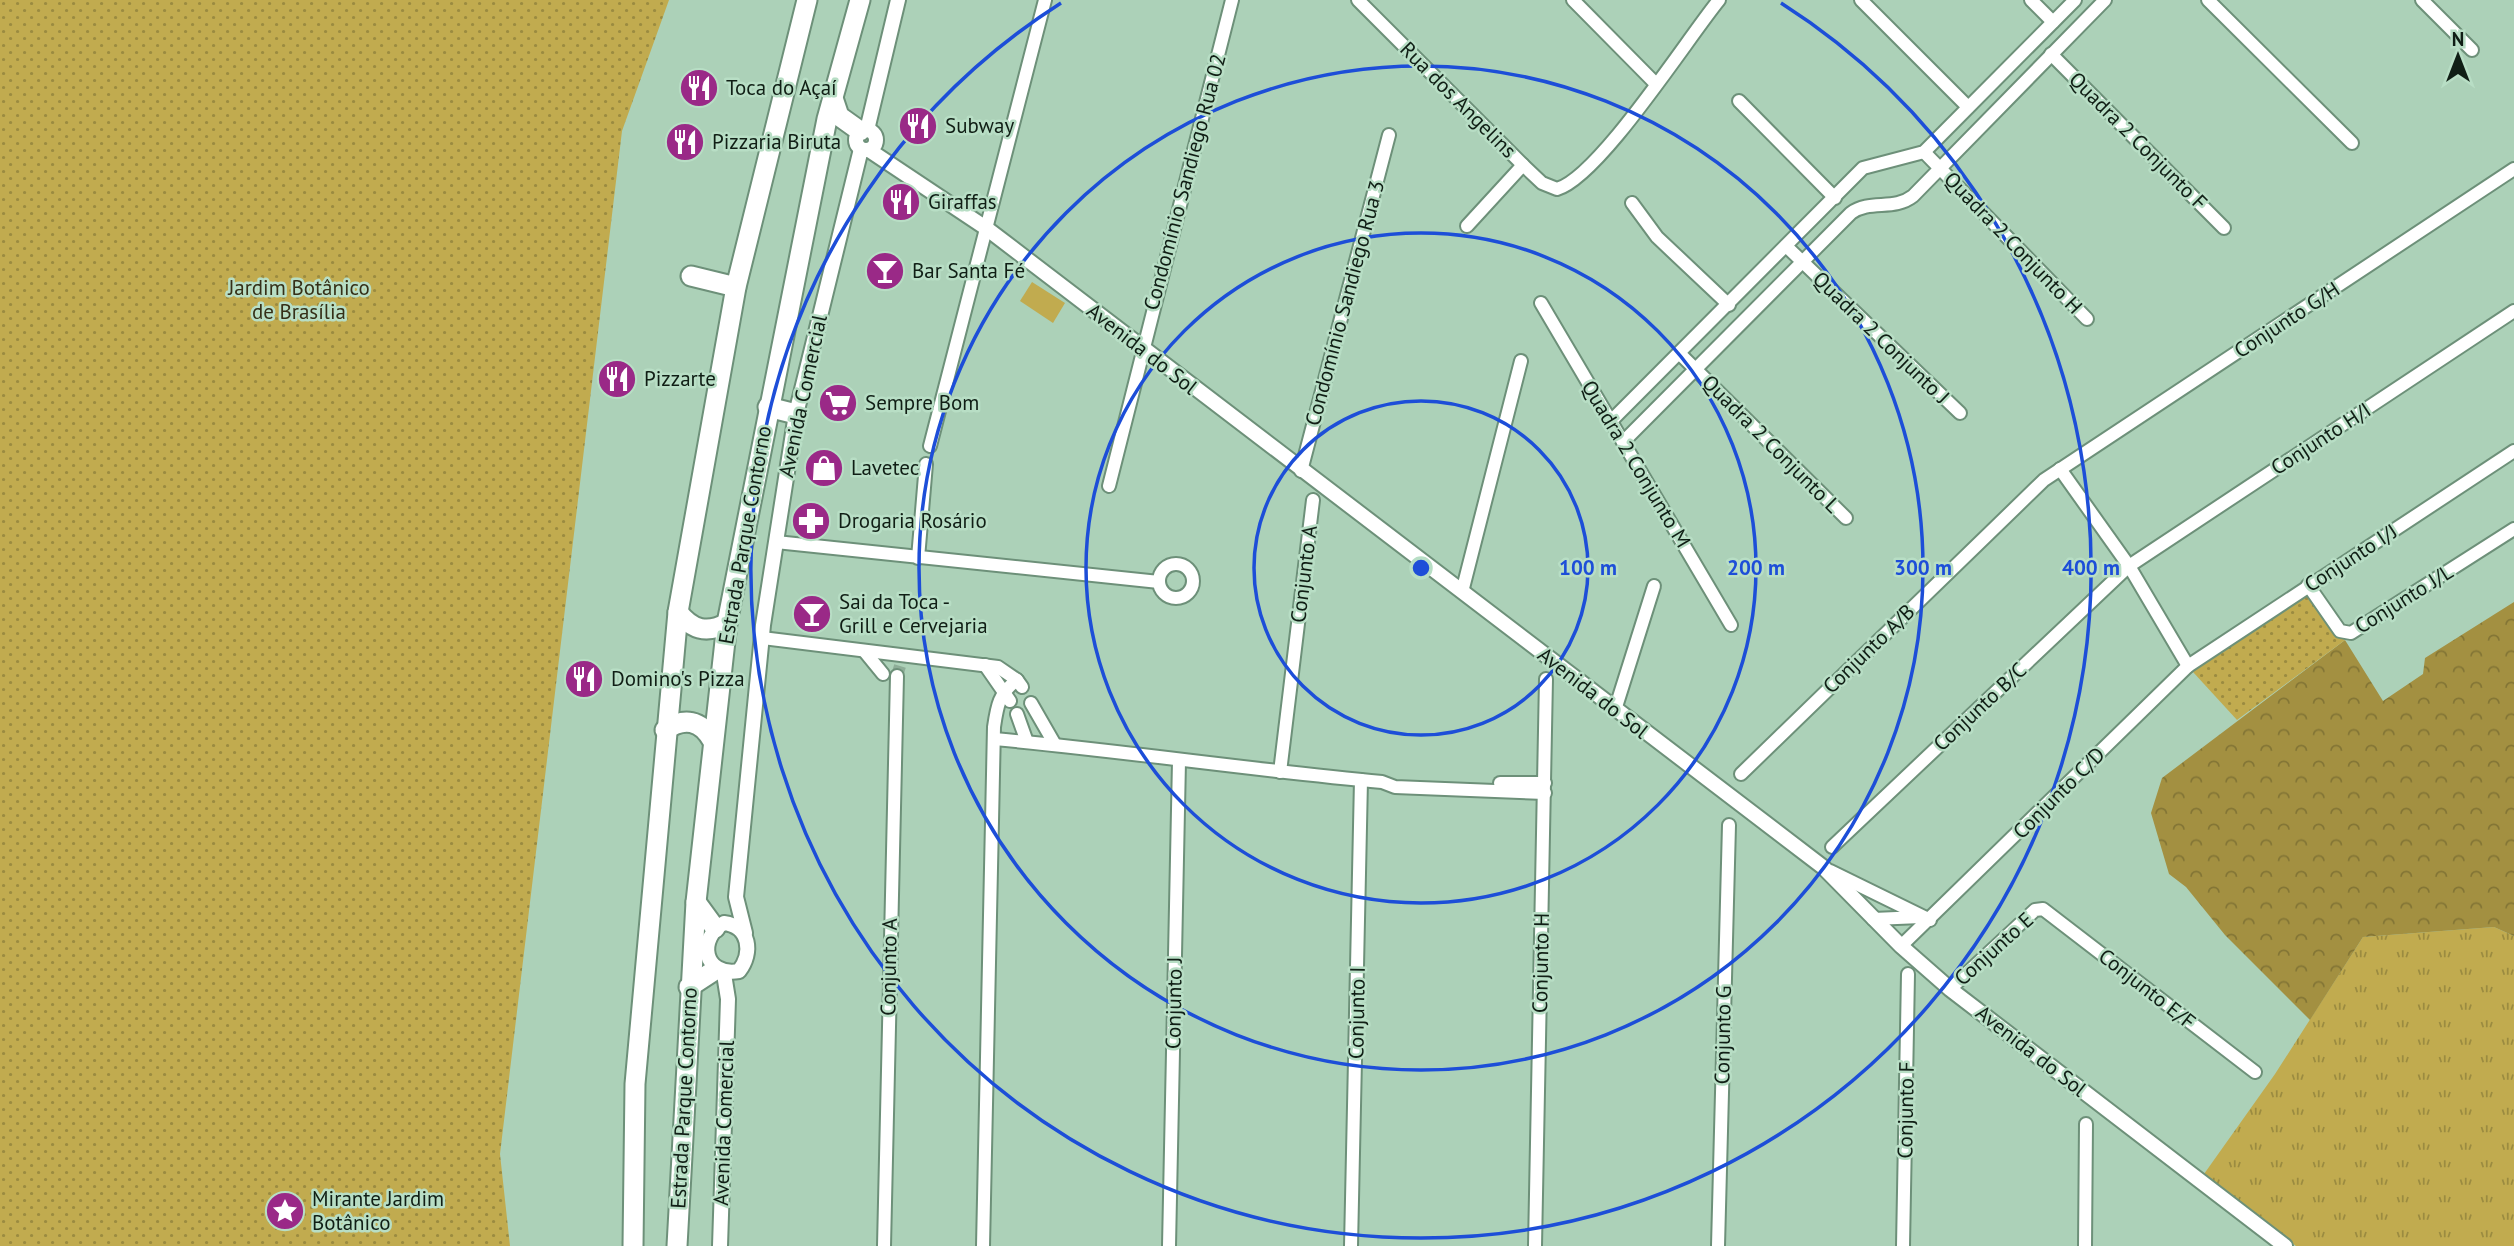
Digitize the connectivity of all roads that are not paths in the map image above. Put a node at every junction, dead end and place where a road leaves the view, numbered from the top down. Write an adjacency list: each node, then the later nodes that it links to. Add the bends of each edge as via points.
1 (807, 0): 40 (highway)
2 (860, 0): 21 (highway, Estrada Parque Contorno)
3 (898, 0): 26 (street, Avenida Comercial)
4 (1045, 0): 35 (street)
5 (1232, 0): 45 (street, Condomínio Sandiego Rua 02)
6 (1358, 0): 29 (street, Rua dos Angelins)
7 (1573, 0): 19 (street)
8 (1719, 0): 19 (street)
9 (1861, 0): 23 (street)
10 (2031, 0): 15 (street)
11 (2075, 0): 15 (street)
12 (2105, 0): 17 (street)
13 (2208, 0): 27 (street)
14 (2422, 0): 16 (street)
15 (2053, 22): 18 (street)
16 (2472, 50)
17 (2051, 54): 20 (street); 36 (street, Quadra 2 Conjunto F)
18 (2006, 70): 20 (street); 23 (street)
19 (1656, 84): 29 (street, Rua dos Angelins, via 1629,121 1563,187 1548,187)
20 (2021, 85): 30 (street)
21 (833, 98): 25 (highway, Estrada Parque Contorno); 26 (highway, via 839,116)
22 (1739, 101): 32 (street)
23 (1968, 107): 28 (street)
24 (1390, 135): 58 (street, Condomínio Sandiego Rua 3)
25 (823, 140): 26 (highway, via 839,135); 49 (highway, Estrada Parque Contorno)
26 (865, 140): 35 (street, Avenida do Sol, via 885,159); 51 (street, Avenida Comercial)
27 (2352, 144)
28 (1924, 152): 30 (street, Quadra 2 Conjunto H); 32 (street, via 1871,164)
29 (1523, 165): 34 (street)
30 (1940, 167): 38 (street, via 1905,202 1857,209); 44 (street, Quadra 2 Conjunto H)
31 (2514, 169): 57 (street, Conjunto G/H)
32 (1835, 198): 37 (street)
33 (1632, 203): 42 (street, via 1657,237)
34 (1467, 226)
35 (986, 228): 45 (street, Avenida do Sol); 54 (street)
36 (2224, 228)
37 (1786, 246): 38 (street, Quadra 2 Conjunto J); 42 (street)
38 (1802, 263): 48 (street); 50 (street, Quadra 2 Conjunto J)
39 (691, 276): 40 (highway)
40 (736, 287): 70 (highway)
41 (1541, 303): 52 (street, Quadra 2 Conjunto M)
42 (1729, 305): 46 (street)
43 (2514, 312): 65 (street, Conjunto H/I)
44 (2087, 318)
45 (1142, 349): 58 (street, Avenida do Sol); 59 (street, Condomínio Sandiego Rua 02)
46 (1679, 353): 48 (street, Quadra 2 Conjunto L); 52 (street)
47 (1521, 361): 69 (street)
48 (1696, 370): 53 (street); 61 (street, Quadra 2 Conjunto L)
49 (768, 407): 51 (highway); 71 (highway, Estrada Parque Contorno)
50 (1960, 413)
51 (796, 414): 63 (street, Avenida Comercial)
52 (1611, 421): 53 (street, Quadra 2 Conjunto M)
53 (1623, 442): 72 (street, Quadra 2 Conjunto M)
54 (930, 446)
55 (2514, 451): 67 (street, Conjunto I/J)
56 (926, 464): 64 (street)
57 (2060, 469): 65 (street); 90 (street, Conjunto A/B, via 2028,494)
58 (1301, 471): 69 (street, Avenida do Sol)
59 (1109, 486)
60 (1313, 500): 89 (street, Conjunto A)
61 (1846, 518)
62 (2514, 529): 67 (street, Conjunto J/L, via 2351,633 2340,631)
63 (776, 542): 64 (street); 73 (street, Avenida Comercial)
64 (918, 558): 66 (street)
65 (2129, 566): 76 (street); 94 (street, Conjunto B/C)
66 (1159, 582)
67 (2308, 585): 76 (street, Conjunto I/J)
68 (1654, 586): 81 (street)
69 (1462, 592): 81 (street, Avenida do Sol)
70 (678, 612): 71 (highway, via 694,628 705,630); 83 (highway)
71 (727, 623): 85 (highway, Estrada Parque Contorno)
72 (1731, 625)
73 (762, 638): 74 (street); 96 (street, Avenida Comercial)
74 (865, 652): 77 (street); 77 (street)
75 (985, 665): 77 (street); 79 (street); 79 (street, via 998,667 1019,683)
76 (2188, 666): 101 (street, Conjunto C/D)
77 (894, 673): 114 (street, Conjunto A)
78 (1546, 679): 92 (street, Conjunto H)
79 (1007, 695): 84 (street, via 999,699)
80 (1031, 703): 87 (street)
81 (1615, 710): 95 (street, Avenida do Sol)
82 (1017, 714): 86 (street)
83 (666, 730): 85 (highway, via 693,722 706,728); 111 (highway, via 635,1084)
84 (994, 739): 86 (street); 115 (street)
85 (712, 740): 98 (highway, Estrada Parque Contorno)
86 (1027, 742): 87 (street)
87 (1054, 743): 88 (street)
88 (1179, 761): 89 (street); 116 (street, Conjunto J)
89 (1280, 772): 91 (street)
90 (1741, 774)
91 (1361, 780): 92 (street, via 1395,787); 117 (street, Conjunto I)
92 (1545, 788): 118 (street, Conjunto H)
93 (1729, 825): 119 (street, Conjunto G)
94 (1832, 847)
95 (1823, 867): 97 (street); 100 (street, Avenida do Sol)
96 (736, 897): 102 (street, Avenida Comercial); 103 (street, Avenida Comercial)
97 (1883, 898): 100 (street, via 1874,900); 101 (street)
98 (696, 902): 102 (highway); 107 (highway, Estrada Parque Contorno)
99 (2038, 909): 108 (street, Conjunto E); 109 (street, Conjunto E/F, via 2047,911)
100 (1869, 914): 101 (street); 104 (street, Avenida do Sol)
101 (1926, 918): 104 (street, Conjunto C/D)
102 (724, 925): 103 (street); 105 (street, Avenida Comercial, via 708,945 708,955)
103 (745, 933): 105 (street, Avenida Comercial, via 747,956)
104 (1901, 946): 108 (street, Avenida do Sol)
105 (726, 972): 107 (highway); 113 (street, Avenida Comercial)
106 (1908, 974): 120 (street, Conjunto F)
107 (689, 987): 112 (highway, Estrada Parque Contorno)
108 (1950, 989): 122 (street, Avenida do Sol)
109 (2255, 1072)
110 (2086, 1124): 121 (street)
111 (633, 1246)
112 (677, 1246)
113 (720, 1246)
114 (884, 1246)
115 (983, 1246)
116 (1169, 1246)
117 (1351, 1246)
118 (1535, 1246)
119 (1718, 1246)
120 (1903, 1246)
121 (2085, 1246)
122 (2285, 1246)

